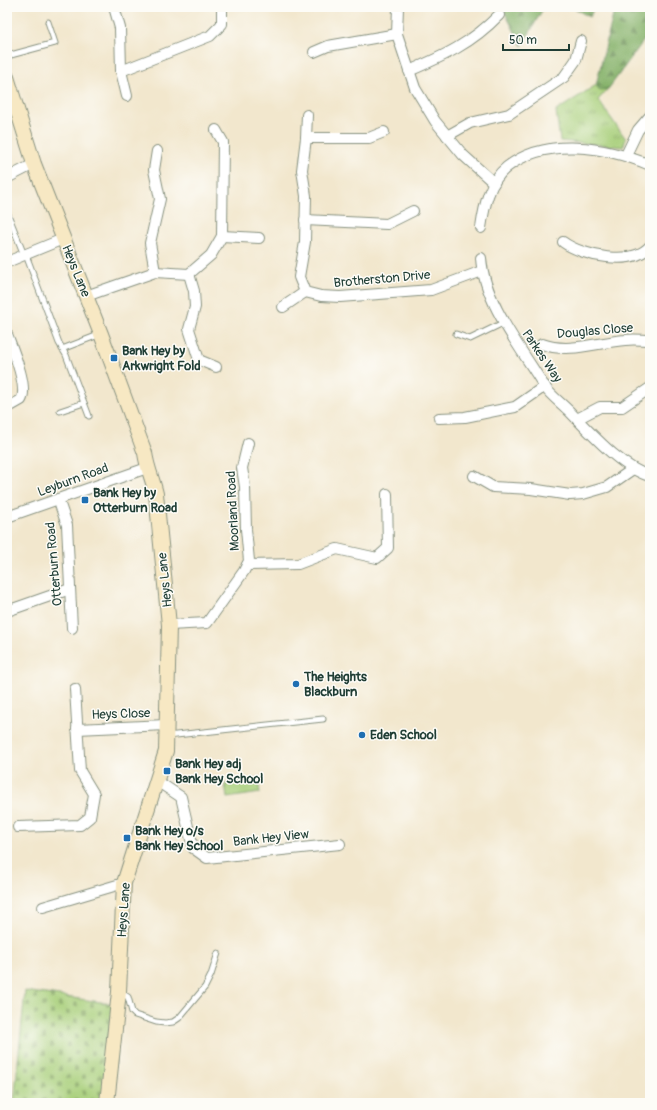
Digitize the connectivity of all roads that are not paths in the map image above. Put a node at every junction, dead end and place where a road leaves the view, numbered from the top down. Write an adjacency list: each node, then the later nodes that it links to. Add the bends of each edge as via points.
1 (114, 7): 10 (street, via 120,28)
2 (222, 7): 10 (street, via 222,24 210,36)
3 (398, 7): 6 (street)
4 (499, 15): 11 (street, via 482,32 451,52)
5 (48, 22): 9 (lane, via 55,43)
6 (397, 34): 8 (street, via 328,46); 11 (street)
7 (581, 41): 18 (street, via 576,60 564,76 509,114 470,123)
8 (314, 52)
9 (7, 56)
10 (121, 71): 13 (street)
11 (409, 71): 18 (street, via 415,88)
12 (8, 86): 22 (street, Heys Lane)
13 (127, 96)
14 (307, 115): 19 (street)
15 (650, 116): 21 (street, via 638,130)
16 (216, 130): 30 (street, via 223,142)
17 (384, 132): 19 (street, via 369,138)
18 (447, 136): 25 (street, via 462,155)
19 (306, 138): 28 (street, via 302,170 306,196)
20 (157, 151): 39 (street, via 154,170 160,199 150,243)
21 (626, 155): 23 (street); 25 (street, via 576,147 537,150 506,168)
22 (34, 164): 24 (street); 32 (street, Heys Lane)
23 (650, 165)
24 (7, 178)
25 (494, 183): 29 (street, via 486,202)
26 (413, 211): 28 (street, via 387,224)
27 (7, 212): 35 (lane)
28 (305, 220): 41 (street, via 305,242 299,277)
29 (481, 228)
30 (222, 236): 31 (street); 40 (street, via 211,255)
31 (259, 238)
32 (63, 239): 35 (street); 42 (street, Heys Lane)
33 (563, 242): 34 (street, via 574,250 626,258 647,250)
34 (650, 246)
35 (25, 255): 37 (street); 50 (lane)
36 (481, 258): 38 (street, Parkes Way)
37 (7, 262)
38 (482, 271): 41 (street, Brotherston Drive, via 430,290 340,297); 44 (street, Parkes Way)
39 (155, 272): 40 (street); 42 (street)
40 (188, 274): 51 (street, via 194,291 195,306 190,329 194,347 199,360)
41 (305, 292): 43 (street)
42 (86, 296): 46 (street, Heys Lane)
43 (283, 307)
44 (505, 322): 47 (lane, via 470,339); 52 (street, Parkes Way)
45 (7, 334): 55 (street, via 25,392 21,400)
46 (101, 334): 50 (lane); 61 (street, Heys Lane, via 145,453)
47 (456, 334)
48 (650, 340): 49 (street, Douglas Close, via 625,340 568,348)
49 (542, 344)
50 (62, 349): 54 (lane)
51 (216, 368)
52 (545, 386): 58 (street, via 516,407 465,417); 59 (street, Parkes Way)
53 (650, 388): 59 (street, via 622,407 600,407)
54 (84, 403): 56 (lane); 57 (lane)
55 (7, 408)
56 (60, 411)
57 (89, 416)
58 (439, 418)
59 (577, 419): 62 (street, Parkes Way, via 589,433)
60 (248, 443): 68 (street, Moorland Road, via 242,468 249,561)
61 (147, 468): 66 (street, Leyburn Road); 71 (street, Heys Lane, via 156,494)
62 (633, 469): 63 (street, via 607,487 570,495 493,487); 64 (street, Parkes Way)
63 (474, 476)
64 (650, 476)
65 (387, 494): 68 (street, via 388,548 377,558 337,549 298,564)
66 (58, 499): 67 (street, Leyburn Road); 69 (street, Otterburn Road, via 67,524)
67 (7, 517)
68 (247, 565): 71 (street, Moorland Road, via 227,597 207,622)
69 (70, 589): 70 (street); 72 (street, Otterburn Road)
70 (7, 611)
71 (169, 626): 76 (street, Heys Lane)
72 (72, 628)
73 (75, 689): 75 (street, Heys Close)
74 (323, 719): 76 (lane, via 173,737)
75 (76, 729): 76 (street, Heys Close); 78 (street, Heys Close, via 80,771 94,794 90,816 80,825)
76 (166, 731): 77 (street, Heys Lane, via 166,751)
77 (157, 781): 79 (street, Bank Hey View, via 181,797 193,848 207,858); 80 (street, Heys Lane)
78 (18, 828)
79 (340, 844)
80 (124, 883): 81 (street); 83 (street, Heys Lane)
81 (43, 907)
82 (218, 953): 83 (lane, via 211,975 200,995 176,1020 169,1023 156,1022 135,1015 128,997)
83 (119, 992): 84 (street, Heys Lane)
84 (107, 1103)

